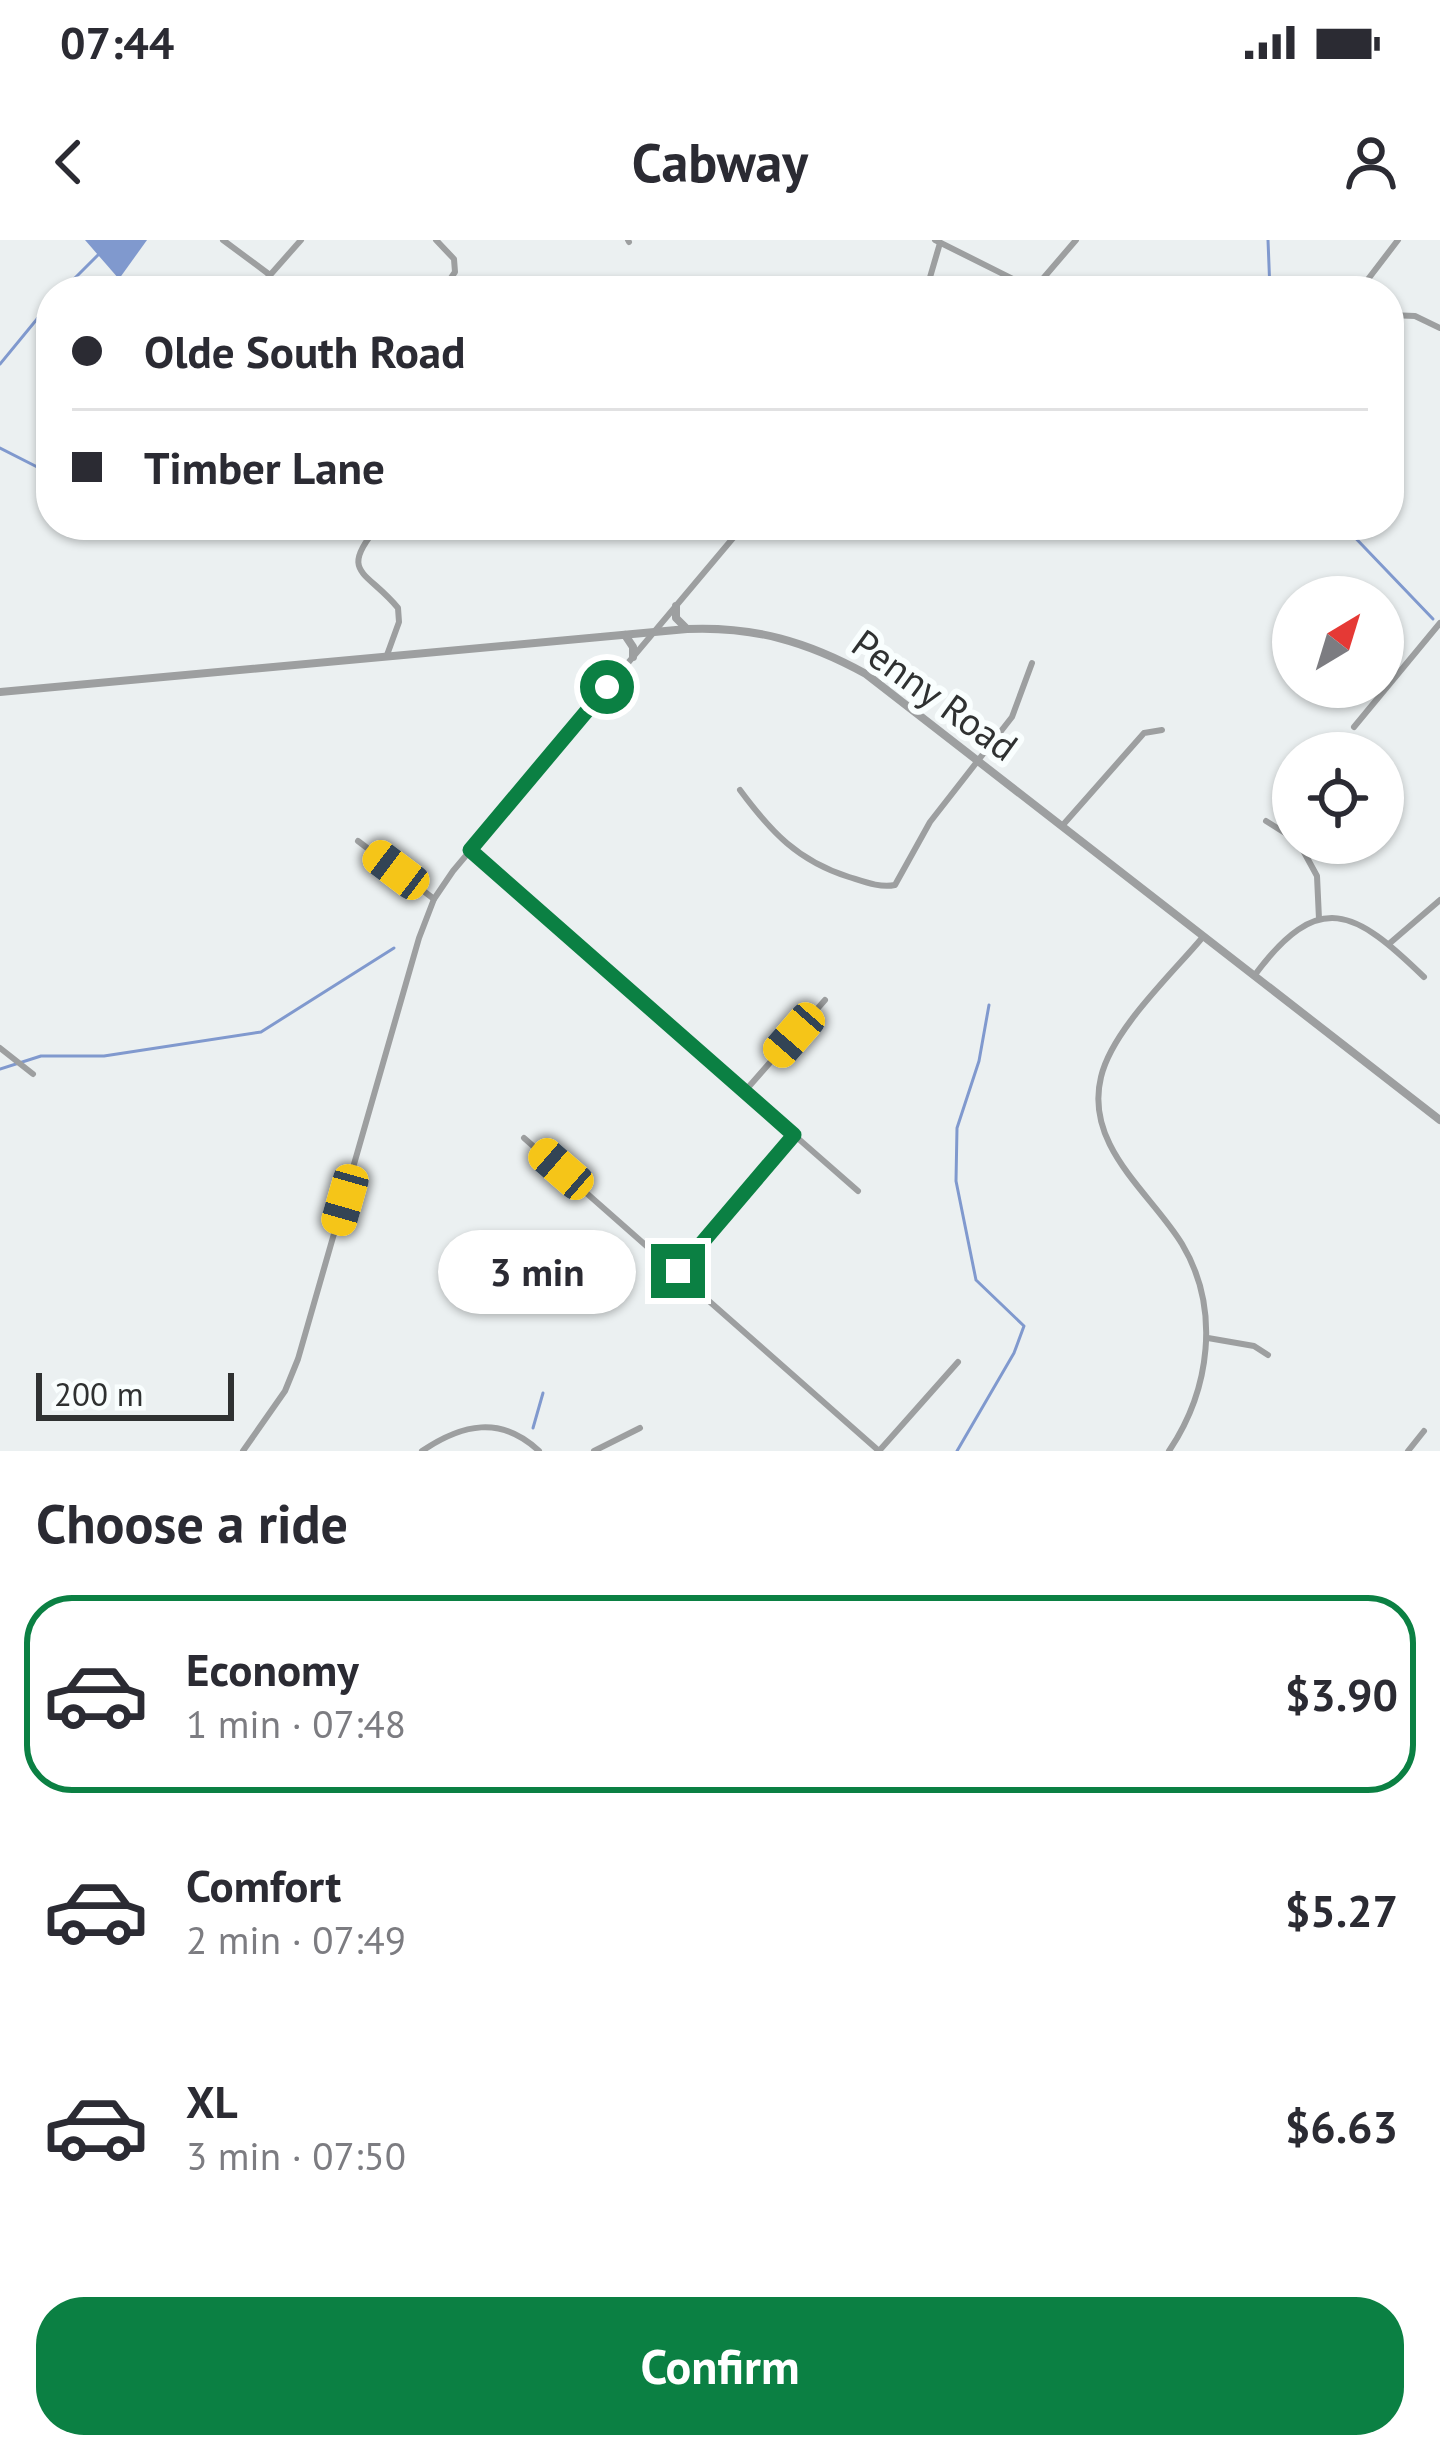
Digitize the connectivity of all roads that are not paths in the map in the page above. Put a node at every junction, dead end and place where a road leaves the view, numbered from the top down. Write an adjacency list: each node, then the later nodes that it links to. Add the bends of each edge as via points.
1 (224, 240): 7 (street)
2 (301, 240): 7 (street)
3 (436, 240): 8 (street, via 454,259)
4 (1076, 240): 11 (street)
5 (1398, 240): 12 (street)
6 (938, 241): 9 (street); 10 (street)
7 (270, 275)
8 (452, 276)
9 (930, 276)
10 (1008, 276)
11 (1047, 276)
12 (1370, 276)
13 (1404, 316): 14 (street)
14 (1440, 328)
15 (366, 540): 22 (street, via 359,569 398,608)
16 (731, 540): 17 (street)
17 (676, 606): 19 (street); 20 (street)
18 (1440, 623): 26 (street)
19 (687, 629): 20 (street, Penny Road); 28 (street, Penny Road, via 747,630 830,654)
20 (653, 632): 21 (street, Penny Road); 23 (street)
21 (624, 634): 22 (street, Penny Road); 23 (street)
22 (387, 655): 25 (street, Penny Road)
23 (633, 656): 34 (street)
24 (1032, 663): 28 (street, via 1018,707)
25 (0, 692)
26 (1354, 727)
27 (1162, 730): 32 (street, via 1144,733)
28 (978, 759): 29 (street, via 888,887 802,858); 32 (street, Penny Road)
29 (740, 790)
30 (1266, 821): 31 (street)
31 (1272, 825)
32 (1062, 826): 39 (street, Penny Road)
33 (358, 841): 36 (street)
34 (470, 850): 36 (street); 46 (street)
35 (1310, 864): 38 (street)
36 (434, 899): 57 (street, via 298,1359)
37 (1440, 900): 40 (street)
38 (1319, 919): 40 (street, via 1354,921); 41 (street, via 1283,940)
39 (1202, 938): 41 (street, Penny Road); 52 (street, via 1109,1055 1099,1101 1115,1155 1191,1262)
40 (1390, 944): 42 (street)
41 (1254, 976): 47 (street, Penny Road)
42 (1424, 977)
43 (825, 1000): 46 (street)
44 (0, 1048): 45 (street)
45 (33, 1073)
46 (745, 1091): 48 (street)
47 (1440, 1120)
48 (794, 1135): 50 (street); 51 (street)
49 (524, 1138): 51 (street)
50 (858, 1191)
51 (678, 1271): 61 (street)
52 (1208, 1338): 53 (street); 62 (street, via 1200,1387)
53 (1268, 1355)
54 (958, 1362): 61 (street)
55 (640, 1428): 60 (street)
56 (1424, 1431): 63 (street)
57 (243, 1451)
58 (422, 1451): 59 (street, via 483,1425 517,1434)
59 (539, 1451)
60 (594, 1451)
61 (879, 1451)
62 (1169, 1451)
63 (1408, 1451)

